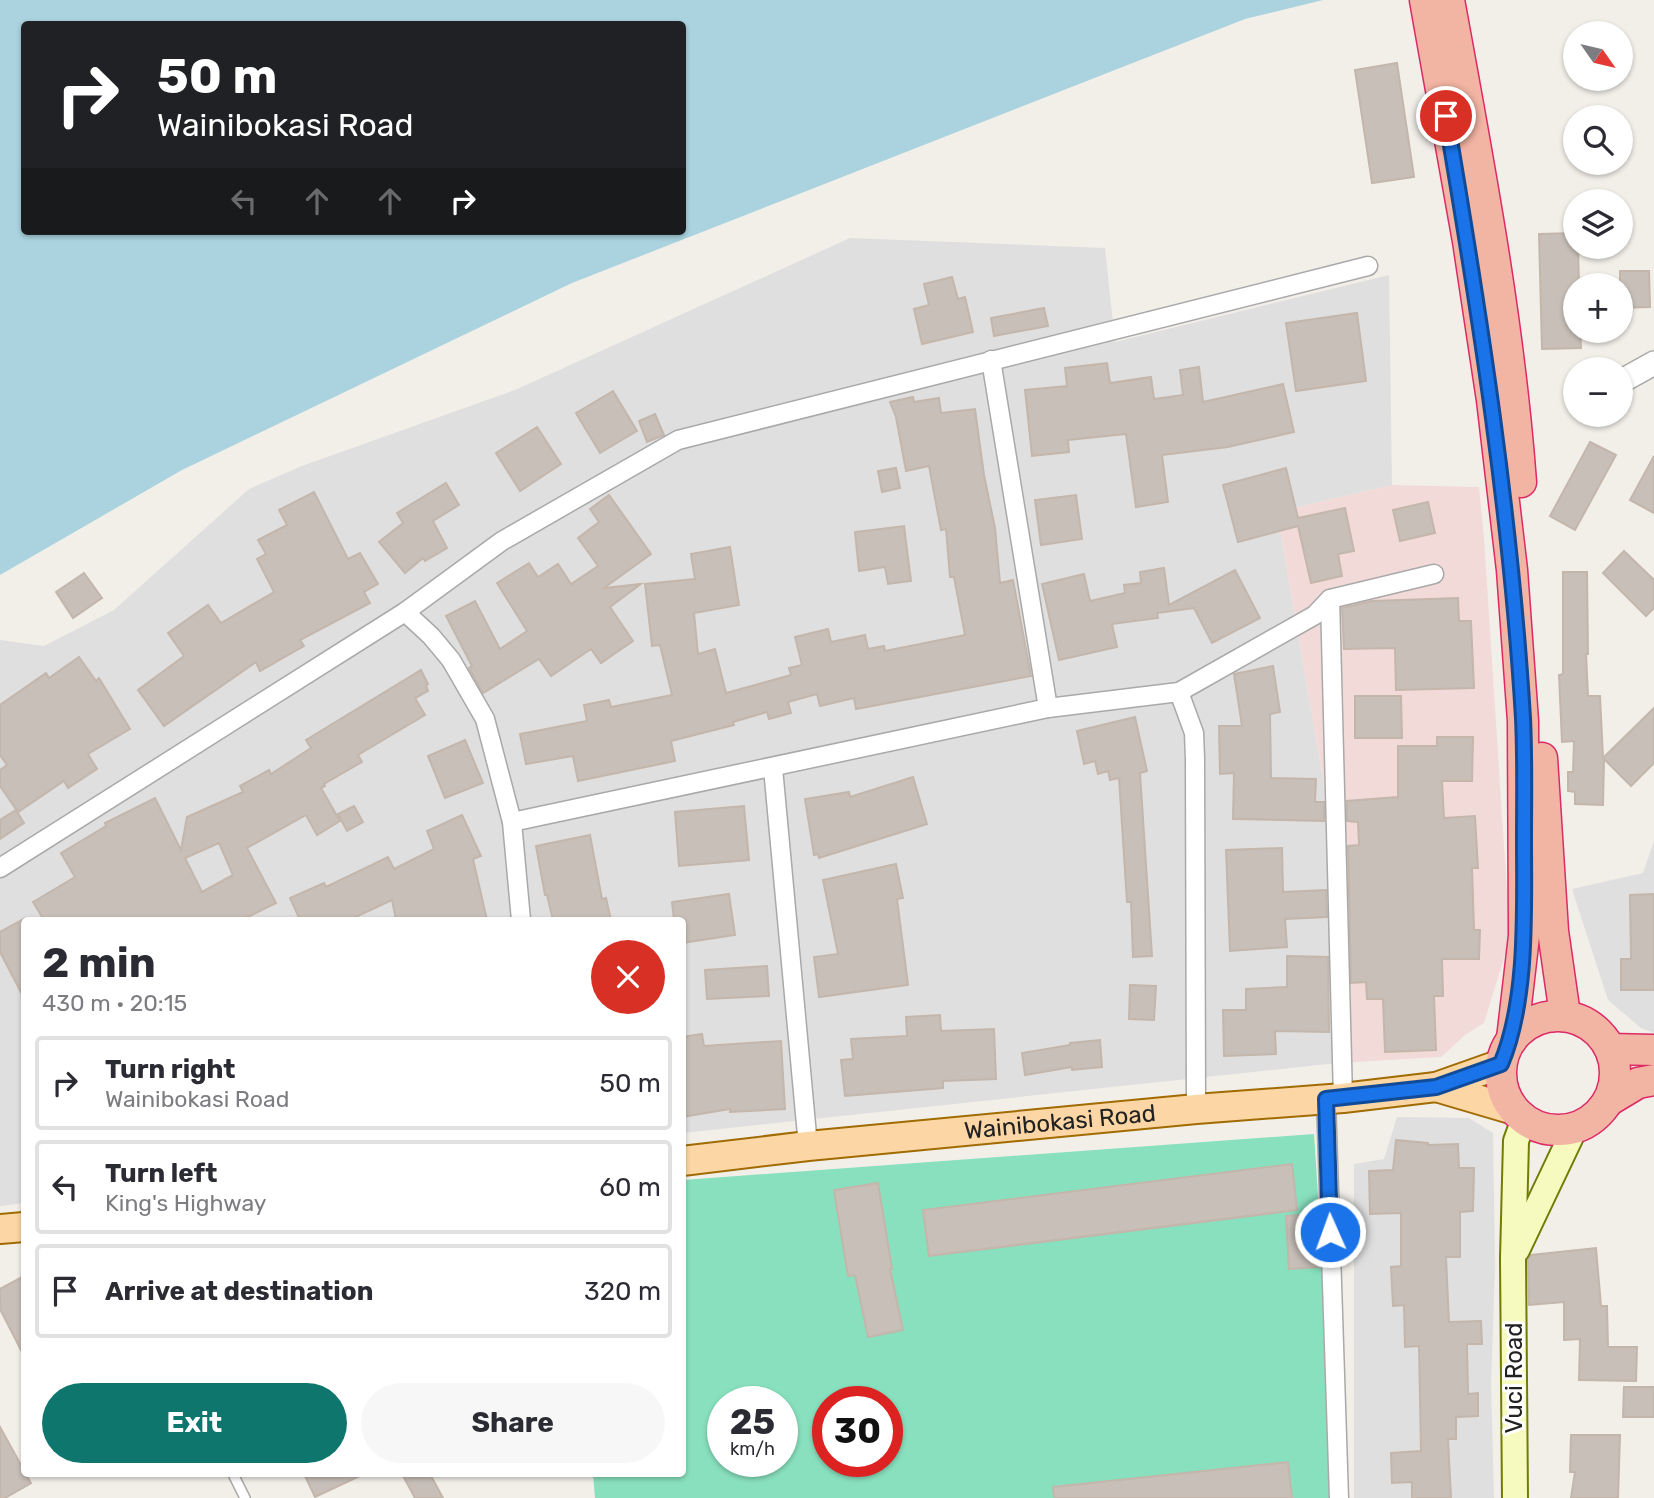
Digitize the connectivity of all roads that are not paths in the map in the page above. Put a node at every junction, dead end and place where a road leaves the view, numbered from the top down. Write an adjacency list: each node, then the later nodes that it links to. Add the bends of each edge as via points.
1 (1426, 0): 3 (highway)
2 (1449, 0): 3 (highway)
3 (1453, 88): 17 (highway, via 1491,237 1517,430 1553,931); 20 (highway, via 1511,569 1523,721 1524,936)
4 (1368, 266): 5 (street)
5 (991, 360): 10 (street, via 678,440 502,541); 12 (street)
6 (1654, 363): 7 (street)
7 (1633, 375)
8 (1434, 574): 9 (street)
9 (1330, 598): 11 (street, via 1315,615); 23 (street)
10 (405, 612): 14 (street, via 451,660 485,719); 15 (street)
11 (1179, 692): 12 (street); 25 (street, via 1194,733)
12 (1048, 708): 13 (street)
13 (773, 768): 14 (street); 28 (street)
14 (512, 822): 16 (street)
15 (0, 868)
16 (521, 917)
17 (1565, 1015): 18 (highway, via 1592,1026); 20 (highway, via 1526,1025)
18 (1611, 1049): 19 (highway); 24 (highway, via 1615,1075)
19 (1654, 1050)
20 (1506, 1051): 22 (main road, Wainibokasi Road); 26 (highway, via 1503,1089)
21 (1654, 1080): 24 (highway, via 1638,1083)
22 (1436, 1087): 23 (main road, Wainibokasi Road); 26 (main road, Wainibokasi Road)
23 (1334, 1099): 25 (main road, Wainibokasi Road); 35 (street)
24 (1608, 1101): 27 (highway, via 1594,1118)
25 (1196, 1109): 28 (main road, Wainibokasi Road)
26 (1519, 1115): 27 (highway, via 1548,1129); 32 (main road, Vuci Road)
27 (1575, 1128): 32 (main road, Vuci Road)
28 (808, 1146): 29 (main road, Wainibokasi Road)
29 (686, 1161)
30 (21, 1227): 31 (main road)
31 (0, 1229)
32 (1513, 1258): 36 (main road, Vuci Road)
33 (234, 1477): 34 (lane)
34 (245, 1498)
35 (1339, 1498)
36 (1515, 1498)

